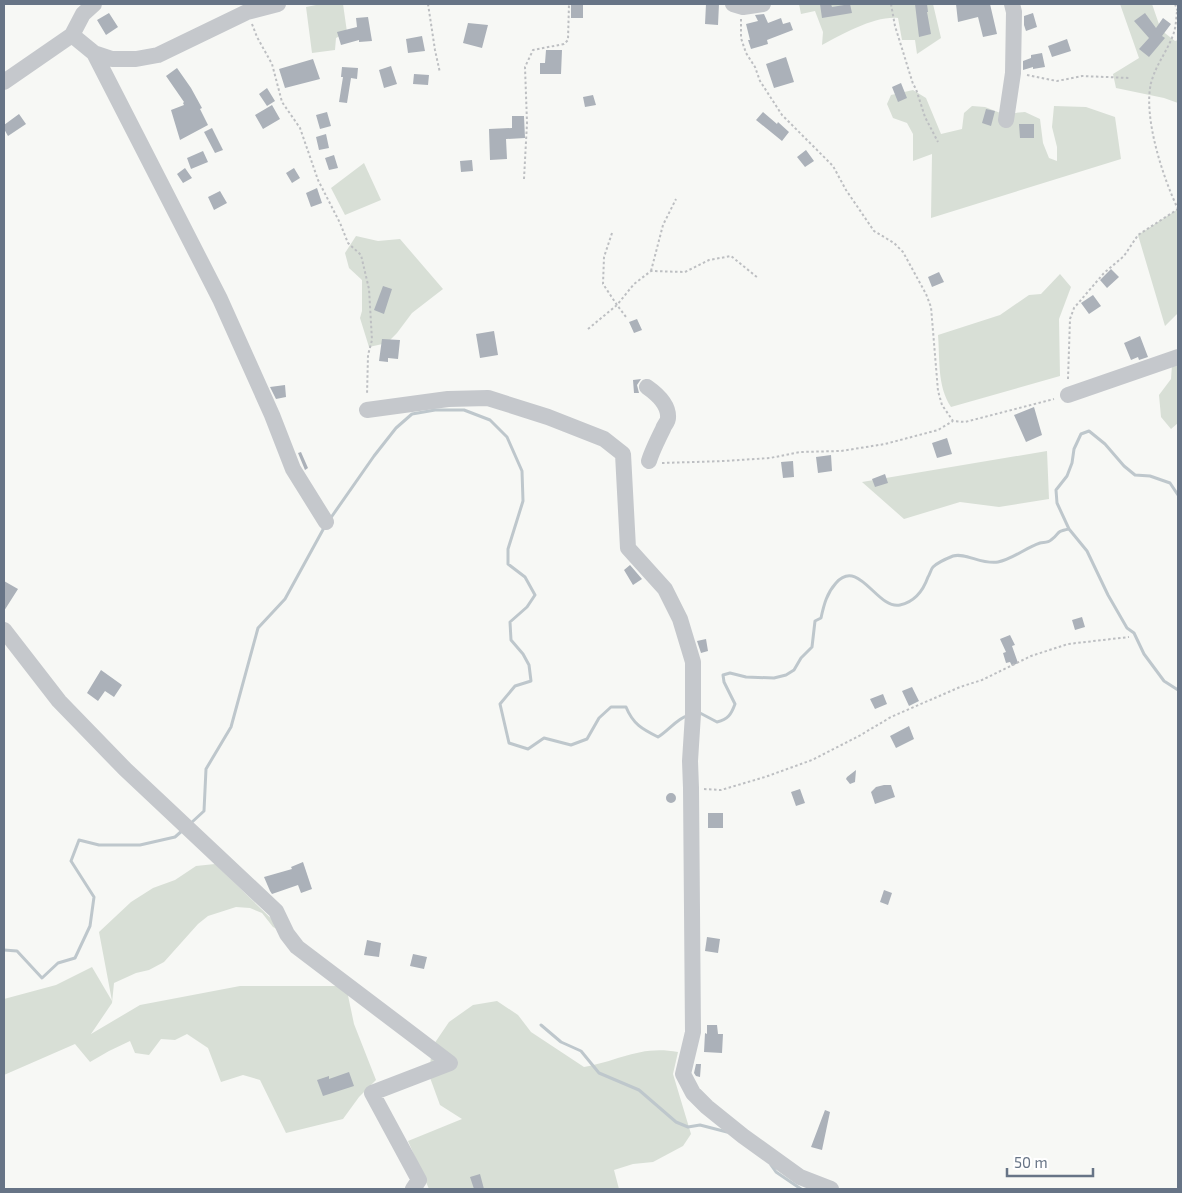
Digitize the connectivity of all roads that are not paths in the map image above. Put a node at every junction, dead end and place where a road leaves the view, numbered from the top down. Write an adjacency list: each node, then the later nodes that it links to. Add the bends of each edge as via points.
1 (94, 4): 6 (street, via 83,14)
2 (278, 4): 7 (street, via 247,12 158,55 112,59)
3 (763, 4): 5 (street)
4 (1012, 4): 9 (street, via 1013,73)
5 (738, 5)
6 (72, 35): 7 (street); 8 (street)
7 (94, 53): 15 (street, via 220,299 293,470)
8 (4, 82)
9 (1006, 120)
10 (1178, 357): 12 (street)
11 (647, 387): 14 (street, via 658,395 669,419)
12 (1068, 395)
13 (366, 410): 18 (street, via 448,399 488,398 604,439 623,454 628,548 665,589 680,619 694,662 690,761 693,1032 683,1074 707,1107 743,1136 800,1177)
14 (649, 461)
15 (326, 522)
16 (4, 630): 17 (street, via 66,708 125,769 276,911 287,934 298,947 450,1063 372,1093 420,1180)
17 (414, 1189)
18 (831, 1189)

